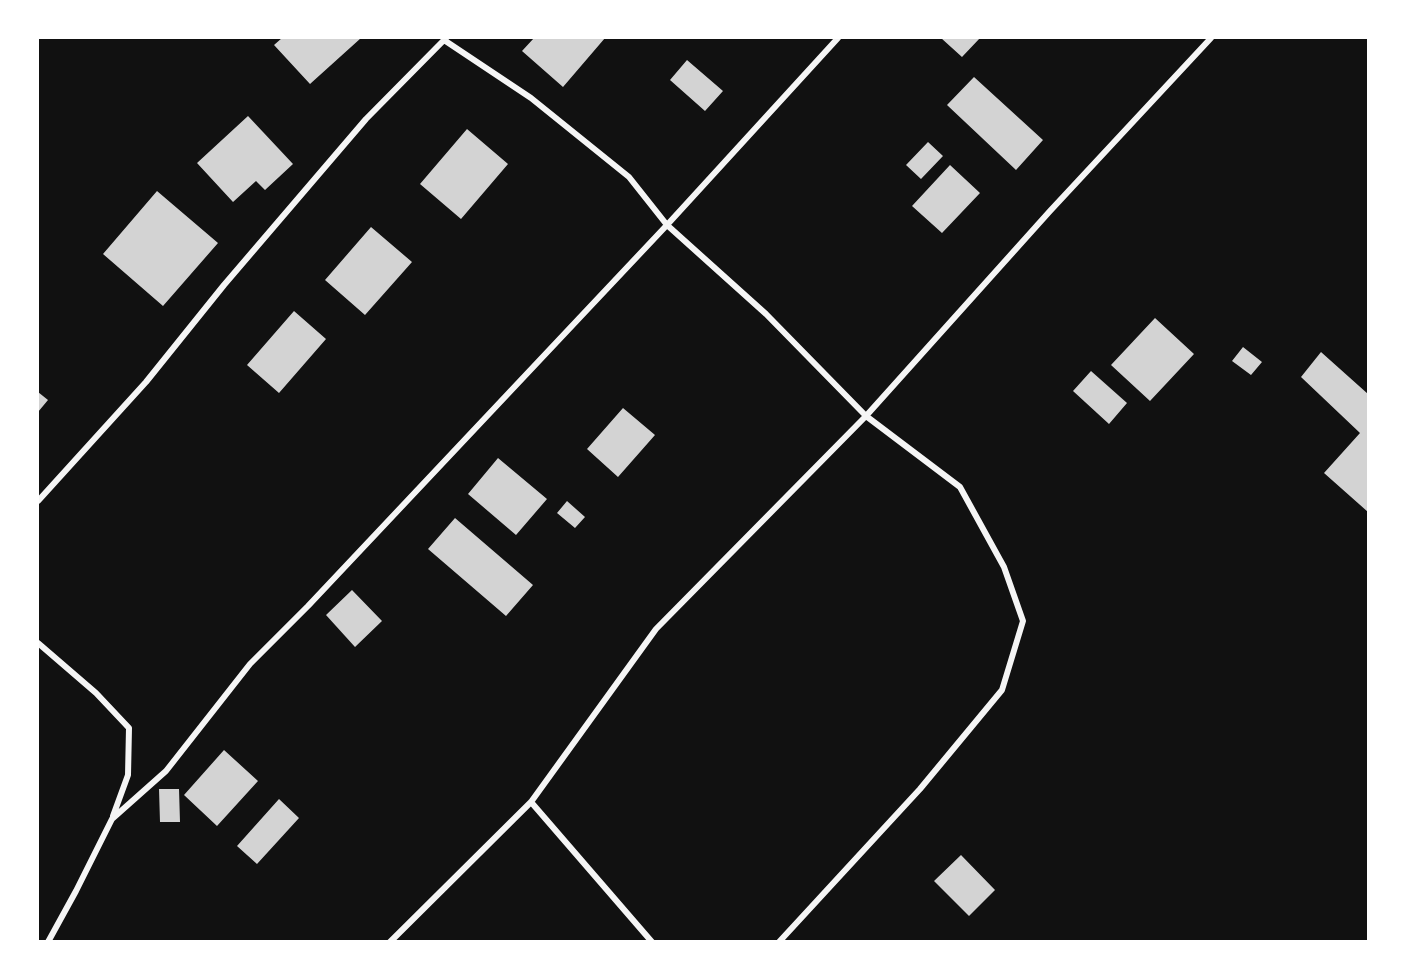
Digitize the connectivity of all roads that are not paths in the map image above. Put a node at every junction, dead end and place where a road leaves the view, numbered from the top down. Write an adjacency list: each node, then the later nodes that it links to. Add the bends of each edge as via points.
1 (838, 38): 4 (street)
2 (1211, 38): 5 (street)
3 (445, 39): 4 (street, via 531,98 629,177); 6 (street, via 366,119 147,382)
4 (667, 225): 5 (street, via 766,314); 9 (street, via 250,664 166,771)
5 (866, 416): 8 (street, via 656,629); 13 (street, via 960,487 1004,567 1023,621 1002,690 920,789)
6 (38, 501)
7 (38, 643): 9 (street, via 96,693 129,728 128,775)
8 (531, 802): 11 (street); 12 (street)
9 (112, 819): 10 (street)
10 (48, 942)
11 (390, 942)
12 (652, 942)
13 (779, 942)

